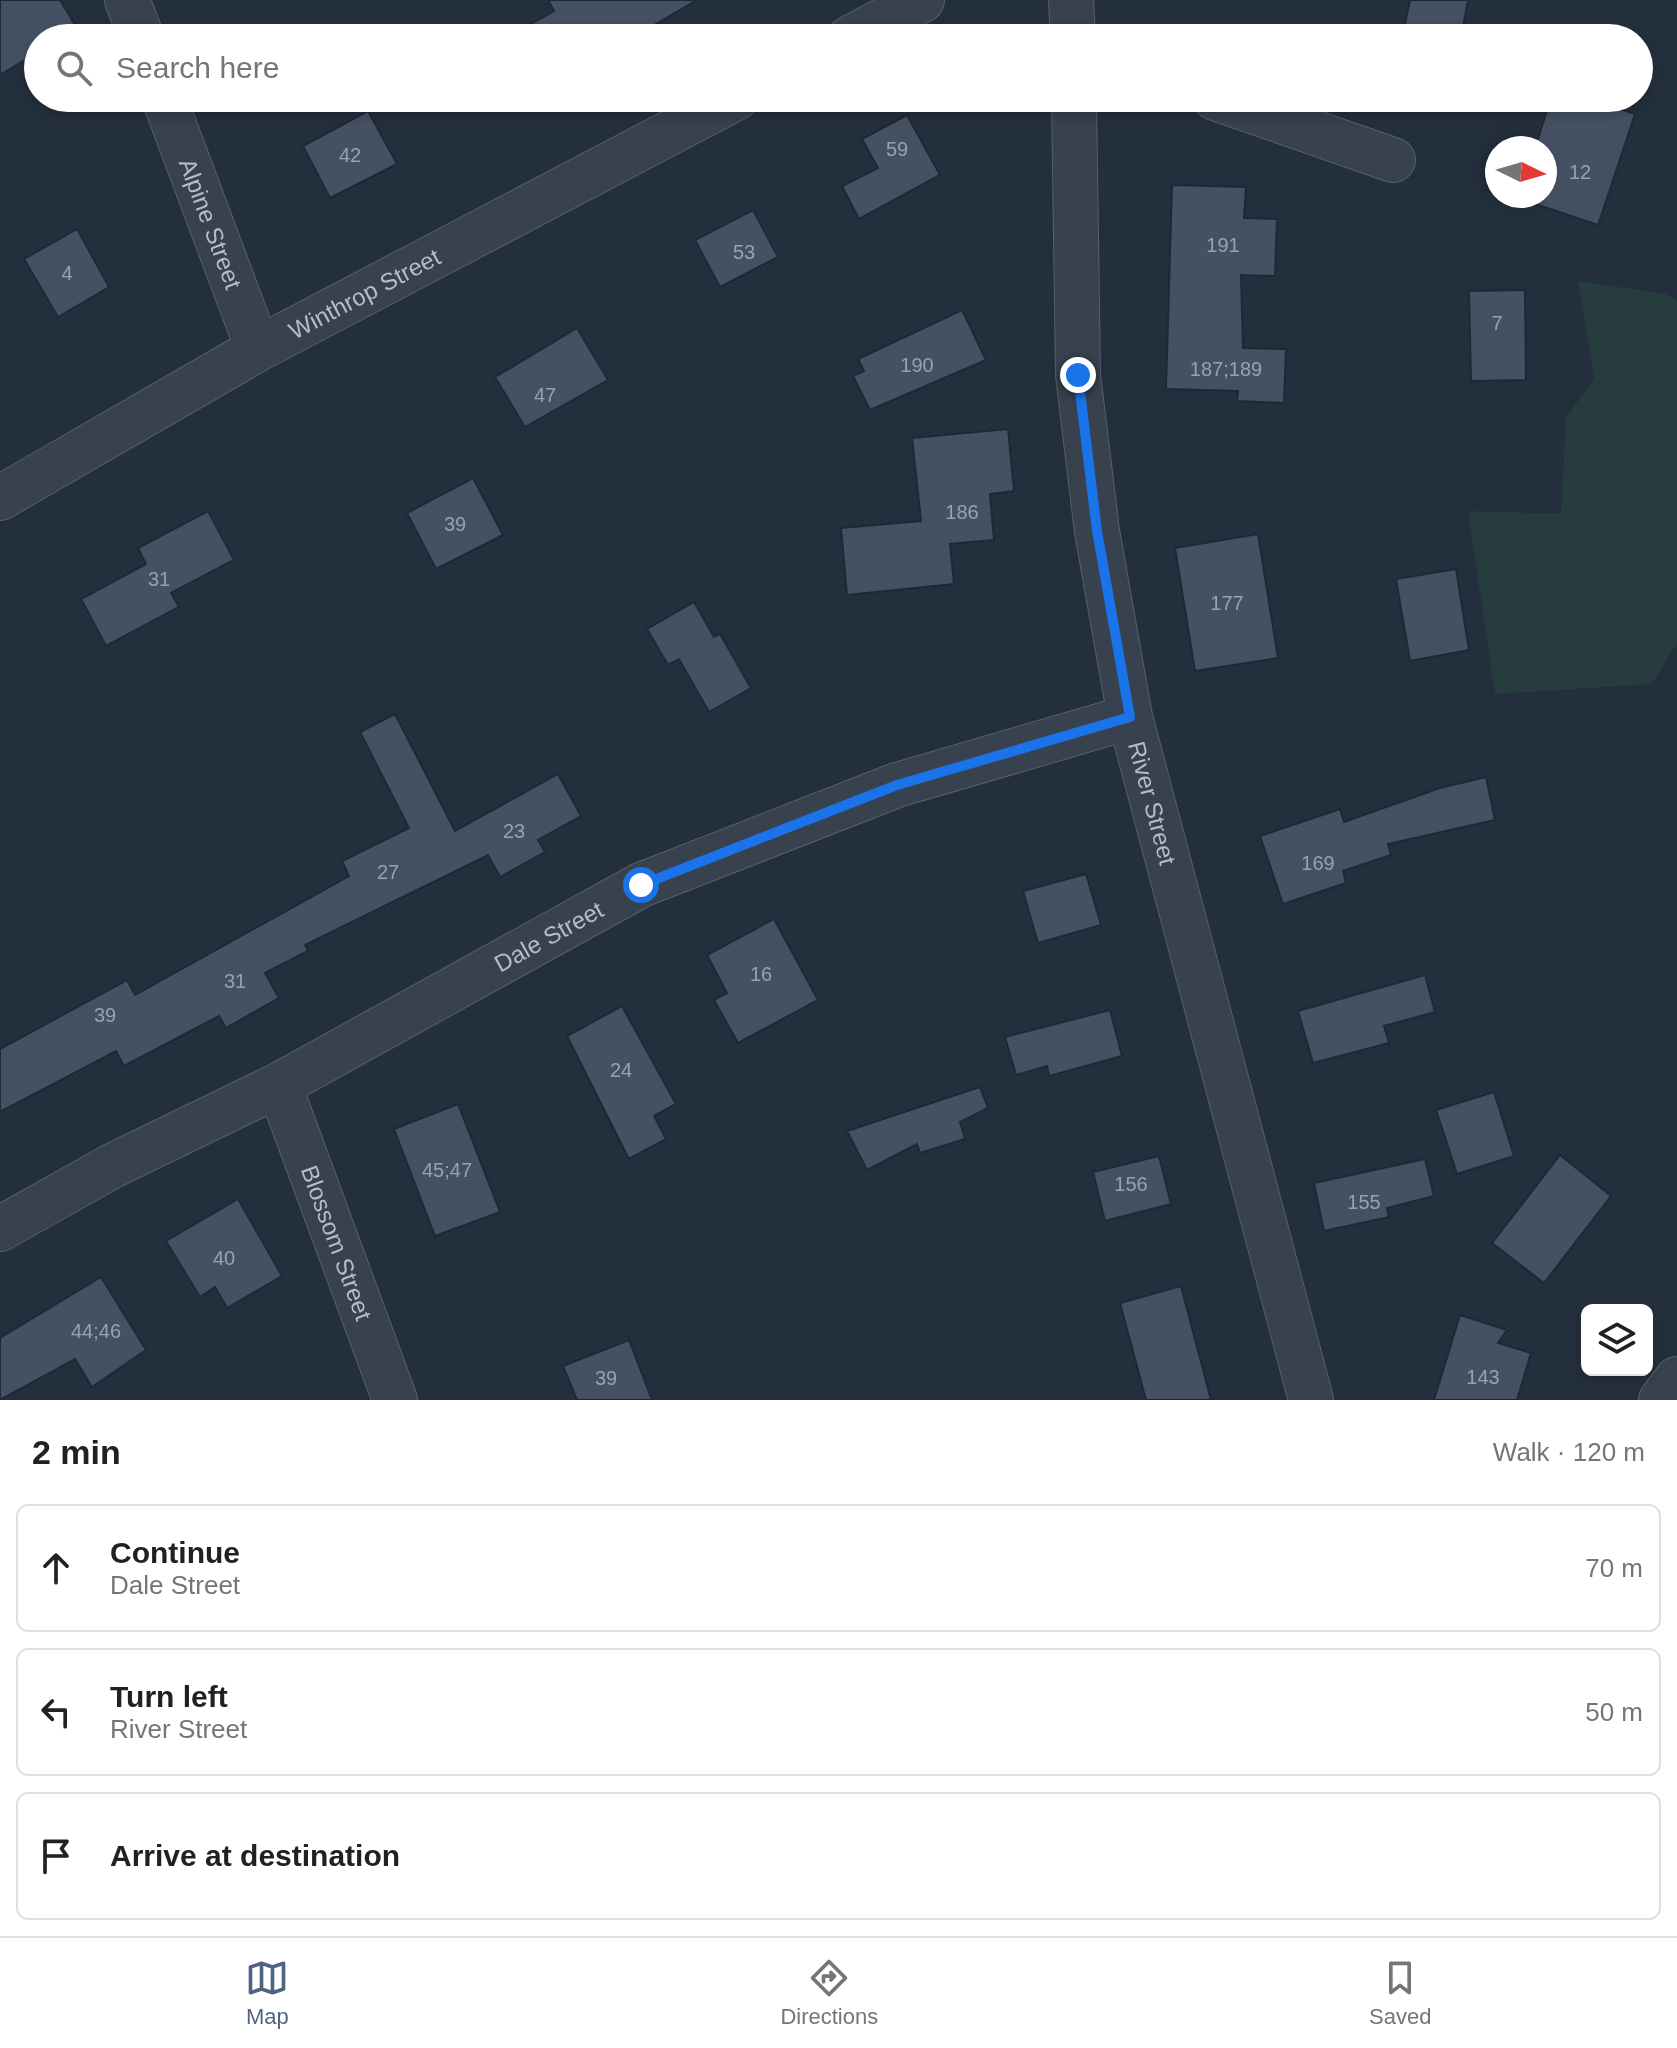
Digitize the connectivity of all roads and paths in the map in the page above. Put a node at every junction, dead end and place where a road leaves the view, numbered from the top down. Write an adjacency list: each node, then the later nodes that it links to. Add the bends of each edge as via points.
1 (127, 0): 4 (street)
2 (922, 0): 5 (street)
3 (1071, 0): 6 (street)
4 (136, 24)
5 (877, 24)
6 (1072, 24)
7 (169, 112): 12 (street, Alpine Street)
8 (709, 112): 12 (street, Winthrop Street)
9 (1074, 112): 14 (street, River Street, via 1078,375 1097,531)
10 (1255, 112): 11 (street)
11 (1393, 160)
12 (258, 349): 13 (street, Winthrop Street)
13 (0, 498)
14 (1130, 717): 15 (street, Dale Street, via 897,785 641,885); 19 (street, River Street)
15 (279, 1085): 16 (street, Dale Street, via 112,1166); 18 (street, Blossom Street)
16 (0, 1229)
17 (1677, 1379): 20 (street)
18 (395, 1400)
19 (1311, 1400)
20 (1661, 1400)

